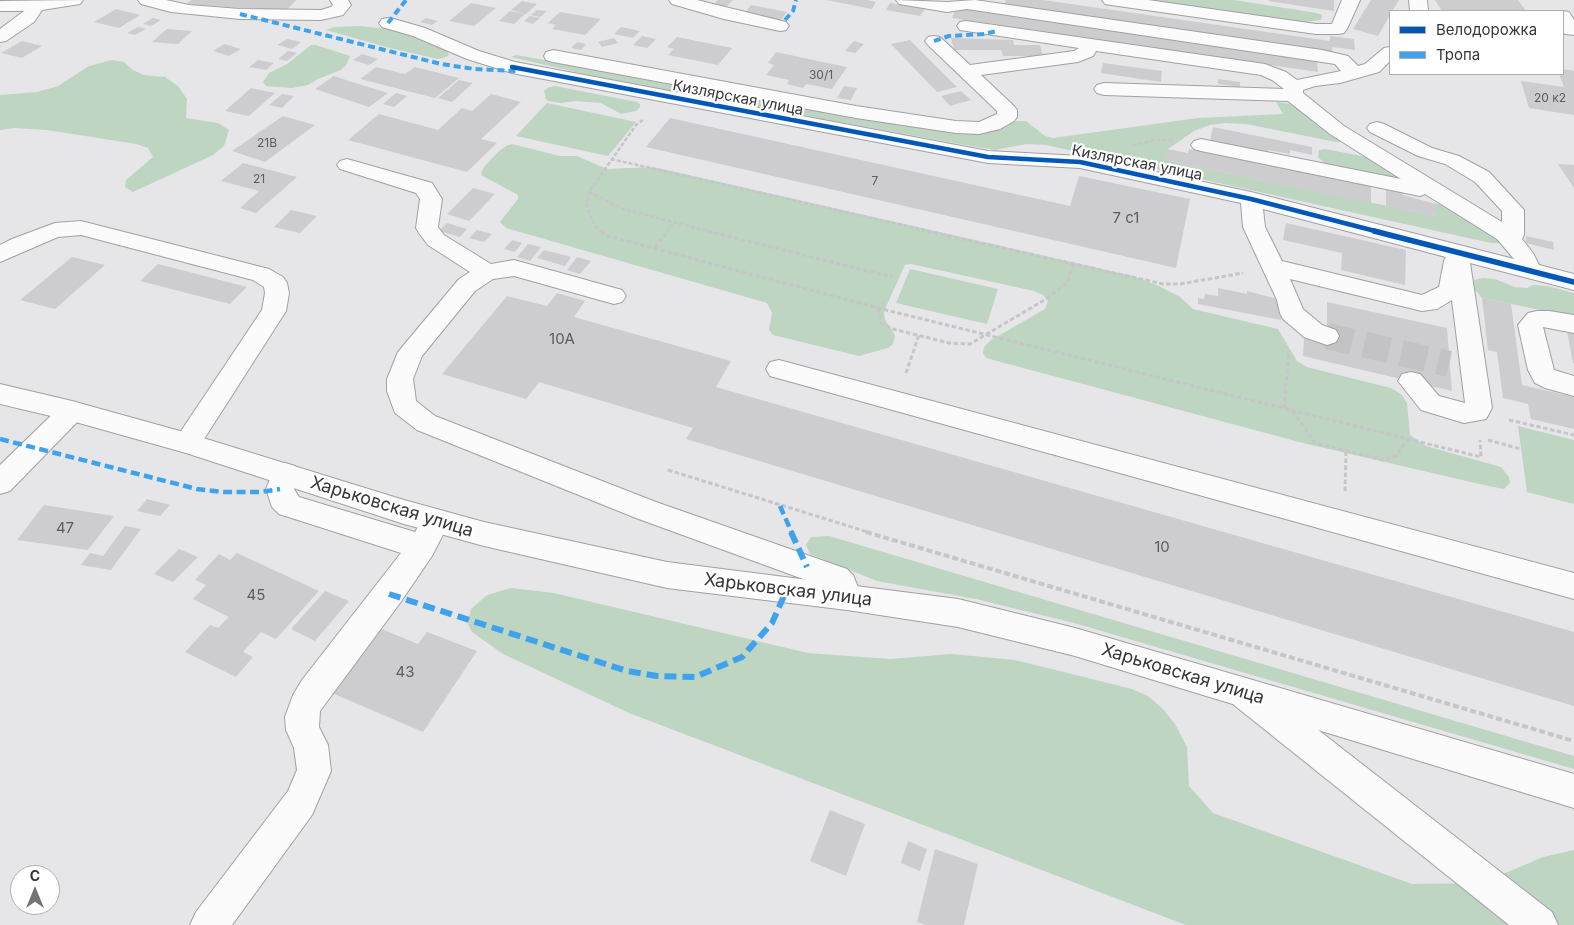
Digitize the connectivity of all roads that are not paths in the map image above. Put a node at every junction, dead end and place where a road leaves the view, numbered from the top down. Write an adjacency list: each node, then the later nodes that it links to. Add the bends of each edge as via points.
1 (74, 0): 9 (main road)
2 (147, 0): 3 (main road, via 190,10 321,16 337,11 342,5)
3 (339, 0)
4 (678, 0): 12 (main road, via 730,16)
5 (905, 0): 10 (main road)
6 (1111, 0): 7 (main road, via 1316,29 1338,29)
7 (1351, 0)
8 (0, 6): 9 (main road)
9 (36, 6): 14 (main road, via 28,18)
10 (947, 7): 18 (main road, via 937,34); 19 (main road, via 967,4 1322,56 1341,60)
11 (388, 23): 17 (main road, Кизлярская улица)
12 (780, 26)
13 (966, 26): 15 (main road)
14 (0, 37)
15 (1089, 44): 18 (main road, via 1087,52 1078,56); 21 (main road, via 1265,70 1279,76)
16 (1389, 53): 19 (main road, via 1372,68)
17 (473, 55): 18 (main road, via 483,50 520,50 956,128 980,128 1006,117 1007,110); 26 (main road, Кизлярская улица, via 512,67 988,158 1080,162)
18 (967, 71)
19 (1352, 74): 21 (main road, via 1312,81)
20 (1104, 89): 21 (main road)
21 (1294, 91): 25 (main road, via 1337,130)
22 (1377, 128): 27 (main road, via 1482,176 1513,210 1513,235)
23 (1201, 145): 25 (main road)
24 (347, 165): 32 (main road, via 424,188 431,200 427,228 436,240)
25 (1439, 193): 27 (main road)
26 (1251, 200): 28 (main road, Кизлярская улица); 30 (main road, via 1254,227)
27 (1510, 238): 31 (main road, via 1527,262)
28 (1458, 251): 30 (main road, via 1450,291 1429,303); 31 (main road, Кизлярская улица); 38 (main road, via 1461,367 1479,408 1477,412 1454,411 1430,403)
29 (0, 255): 42 (main road, via 55,230 81,228 261,274 275,283 278,293 274,311)
30 (1274, 267): 36 (main road, via 1292,314 1313,331)
31 (1527, 270): 33 (main road, Кизлярская улица)
32 (487, 272): 34 (main road, via 514,268); 46 (main road, via 467,285 411,352 400,379 404,406 426,423 646,510 836,578)
33 (1574, 282)
34 (614, 296)
35 (1574, 324): 39 (main road, via 1537,319 1530,325 1544,376 1554,382)
36 (1327, 336)
37 (780, 369): 45 (main road)
38 (1412, 382)
39 (1574, 386)
40 (0, 394): 41 (main road, Харьковская улица)
41 (72, 411): 42 (main road, Харьковская улица); 43 (main road)
42 (187, 443): 44 (main road, Харьковская улица, via 285,474)
43 (0, 483)
44 (429, 534): 46 (main road, Харьковская улица, via 484,534 667,575); 49 (main road, via 389,594 305,706 303,730 311,745 314,771 300,803)
45 (1574, 586)
46 (847, 597): 47 (main road, Харьковская улица, via 958,613 1074,642)
47 (1244, 693): 48 (main road, Харьковская улица); 50 (main road)
48 (1574, 791)
49 (209, 925)
50 (1539, 925)

